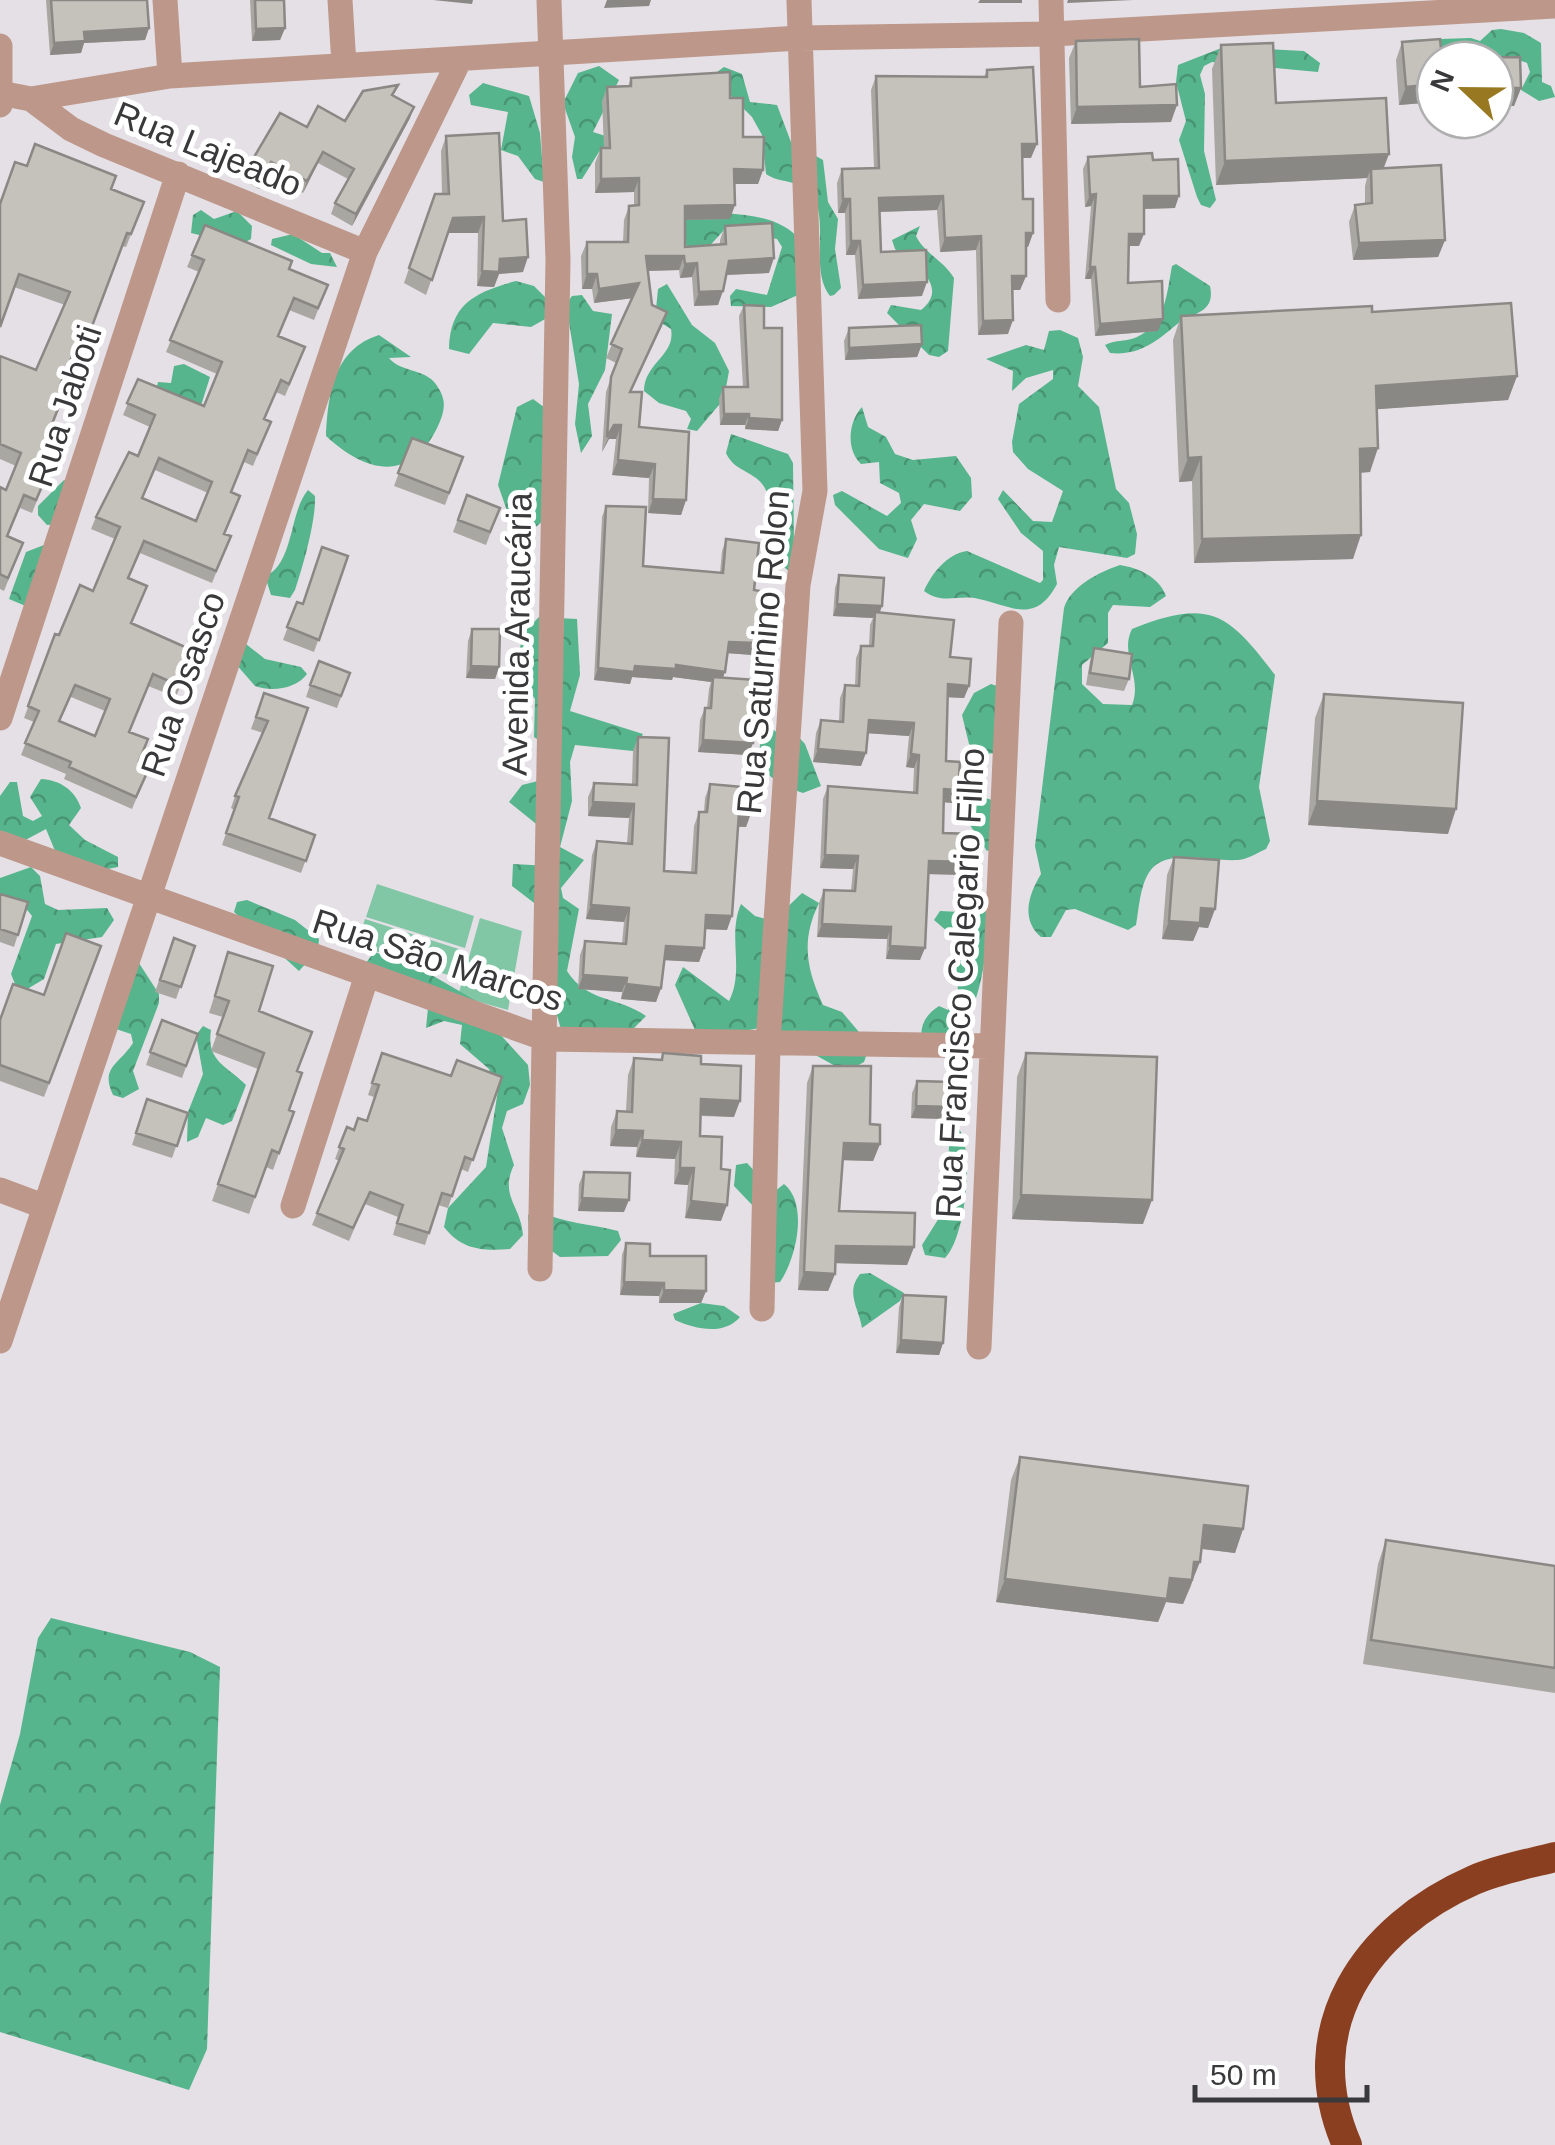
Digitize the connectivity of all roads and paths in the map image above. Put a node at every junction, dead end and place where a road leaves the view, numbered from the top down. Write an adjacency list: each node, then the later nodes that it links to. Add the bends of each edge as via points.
1 (165, 0): 13 (street)
2 (340, 0): 12 (street)
3 (549, 0): 10 (street, Avenida Araucária)
4 (798, 0): 8 (street, Rua Saturnino Rolon)
5 (1051, 0): 7 (street)
6 (1555, 6): 7 (street)
7 (1052, 34): 8 (street); 18 (street)
8 (800, 38): 10 (street); 25 (street, Rua Saturnino Rolon, via 815,491 798,585)
9 (0, 46): 14 (street)
10 (553, 55): 11 (street); 24 (street, Avenida Araucária, via 558,260)
11 (459, 62): 12 (street); 17 (street, Rua Osasco)
12 (344, 64): 13 (street)
13 (170, 76): 15 (street)
14 (1, 97): 15 (street)
15 (31, 99): 16 (street, Rua Lajeado, via 71,129)
16 (178, 174): 17 (street, Rua Lajeado); 20 (street, Rua Jaboti)
17 (365, 252): 22 (street, Rua Osasco)
18 (1058, 300)
19 (1011, 623): 26 (street, Rua Francisco Calegario Filho)
20 (0, 718)
21 (0, 843): 22 (street, Rua São Marcos)
22 (148, 897): 23 (street, Rua São Marcos); 28 (street, Rua Osasco)
23 (367, 975): 24 (street, Rua São Marcos); 29 (street)
24 (546, 1039): 25 (street, Rua São Marcos); 30 (street, Avenida Araucária)
25 (768, 1044): 26 (street, Rua São Marcos); 31 (street, Rua Saturnino Rolon)
26 (991, 1046): 33 (street, Rua Francisco Calegario Filho)
27 (0, 1190): 28 (street)
28 (43, 1206): 32 (street, Rua Osasco)
29 (293, 1206)
30 (540, 1269)
31 (762, 1310)
32 (0, 1341)
33 (979, 1347)
34 (1555, 1856): 35 (highway, via 1476,1879 1428,1904 1364,1962 1332,2026 1329,2075)
35 (1347, 2145)

